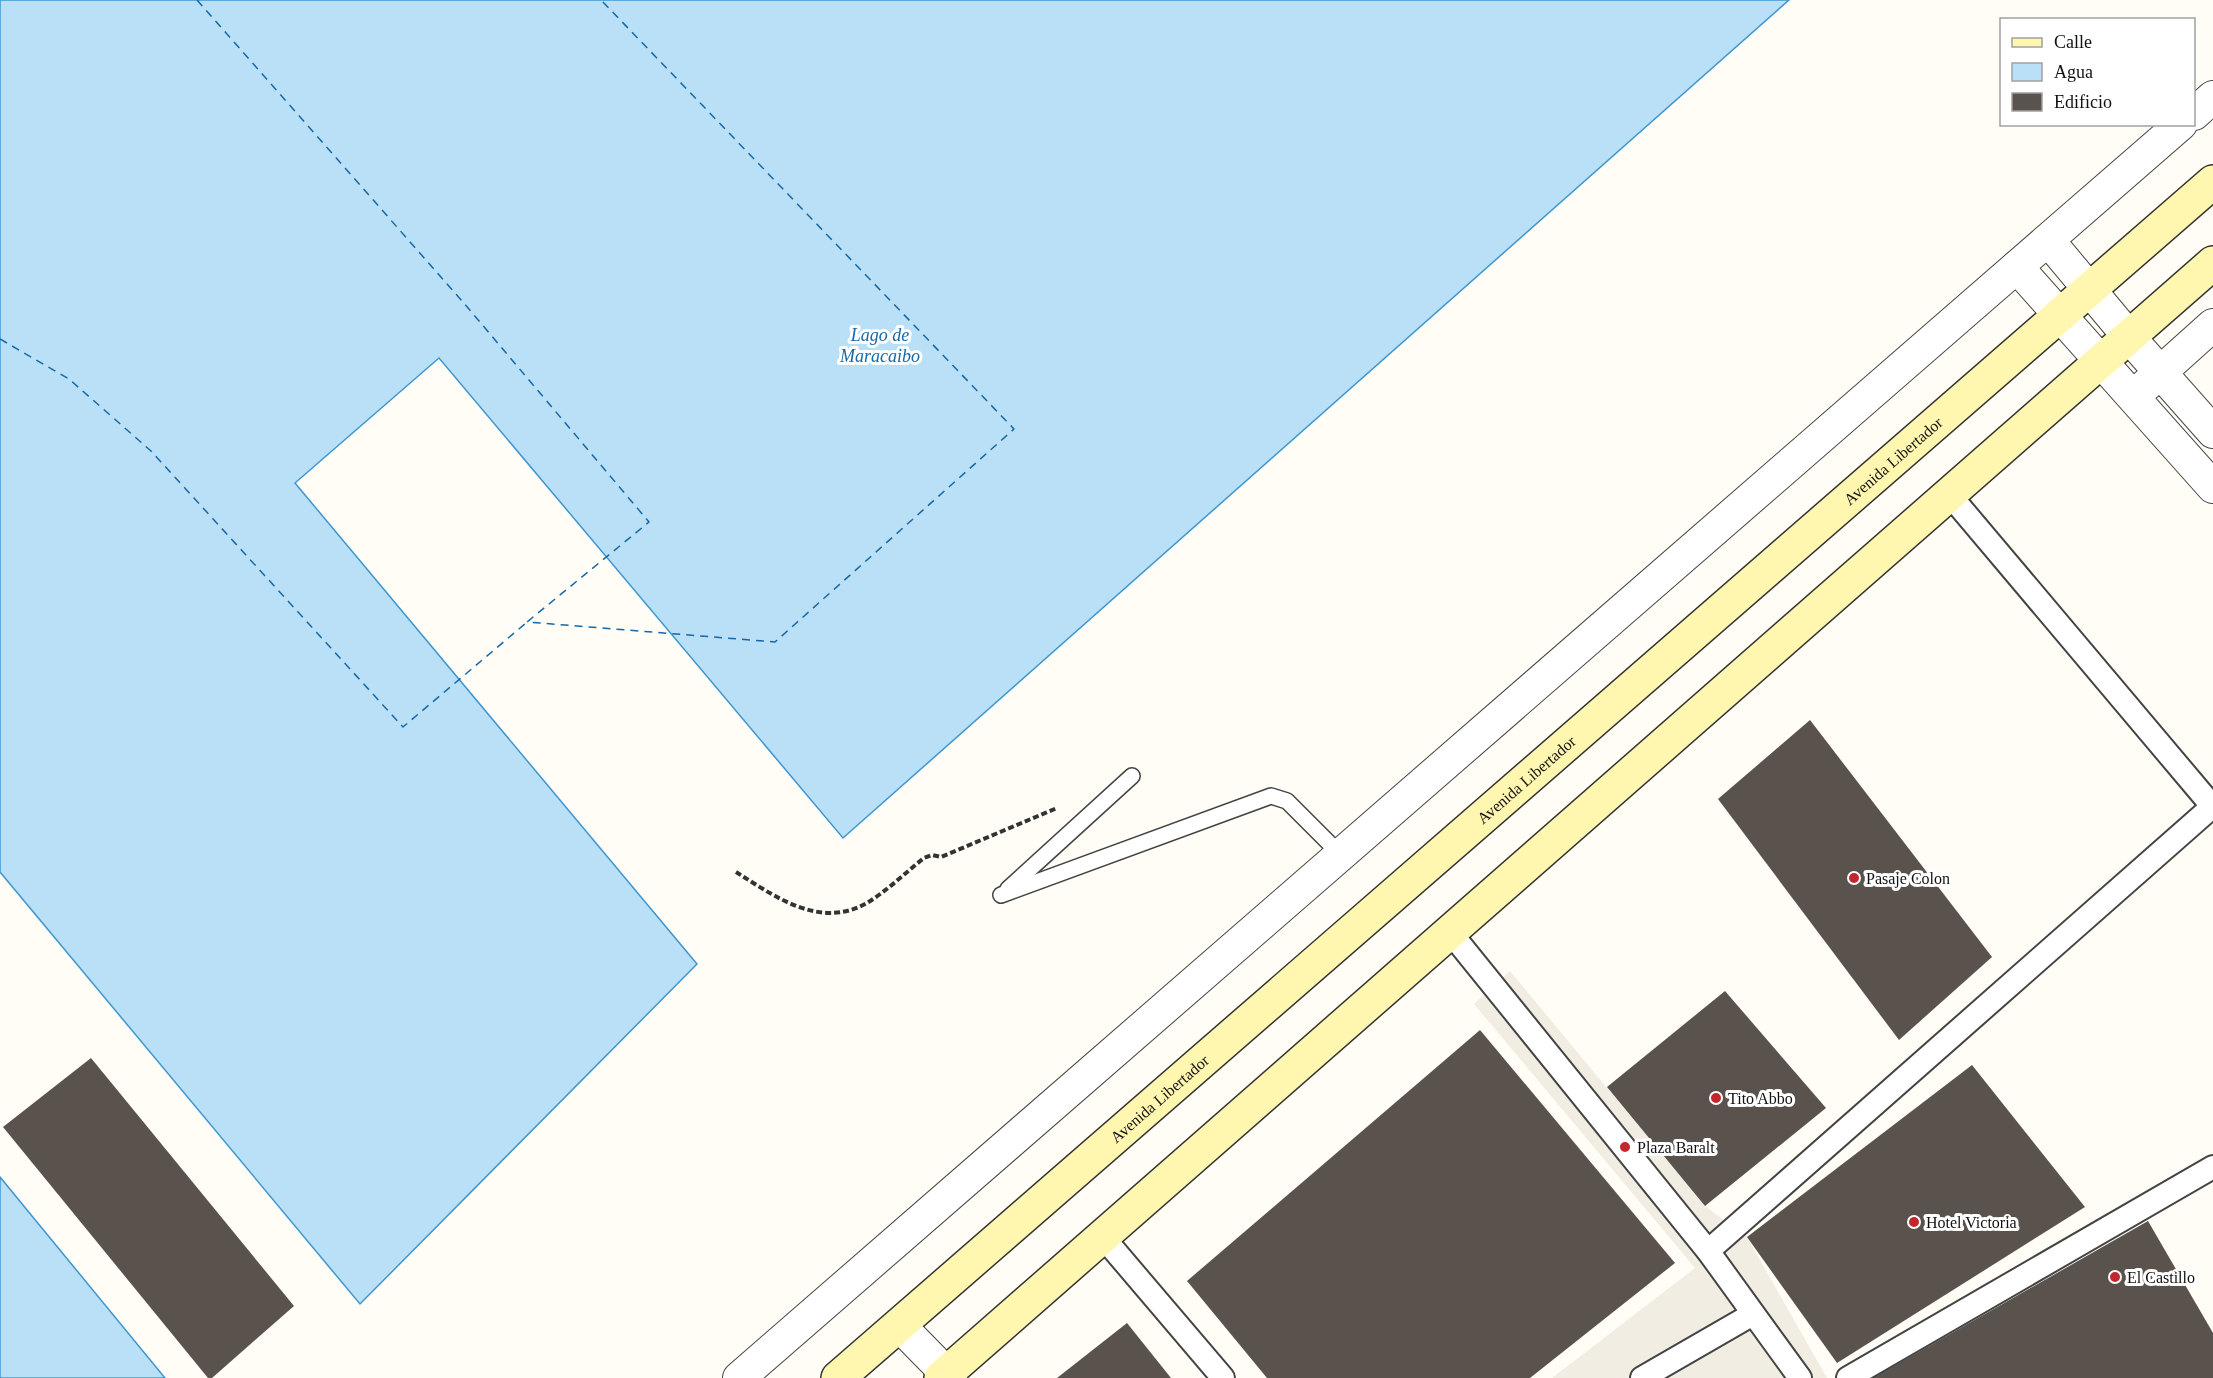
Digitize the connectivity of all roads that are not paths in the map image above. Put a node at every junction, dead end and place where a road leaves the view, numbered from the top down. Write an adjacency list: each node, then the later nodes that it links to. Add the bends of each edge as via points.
1 (2213, 97): 2 (street)
2 (2195, 112)
3 (2179, 126): 5 (street)
4 (2213, 182): 8 (main road, Avenida Libertador)
5 (2048, 240): 7 (street); 8 (street)
6 (2213, 263): 11 (main road)
7 (2017, 267): 9 (street); 20 (street)
8 (2089, 289): 9 (main road, Avenida Libertador); 11 (street)
9 (2061, 315): 12 (street); 26 (main road, Avenida Libertador)
10 (2213, 325): 13 (street)
11 (2129, 337): 12 (main road); 13 (street)
12 (2101, 361): 14 (street); 17 (main road)
13 (2160, 373): 14 (street); 15 (street)
14 (2132, 396): 16 (street)
15 (2213, 432)
16 (2213, 487)
17 (1949, 494): 19 (street); 21 (main road)
18 (1132, 776): 20 (lane, via 1001,895 1272,796 1287,801)
19 (2213, 806): 24 (street)
20 (1340, 854): 28 (street)
21 (1450, 932): 23 (main road); 24 (street)
22 (2213, 1167): 33 (street)
23 (1103, 1237): 27 (main road); 30 (street)
24 (1708, 1251): 25 (street)
25 (1753, 1314): 31 (street); 32 (street)
26 (899, 1325): 27 (street); 29 (main road, Avenida Libertador)
27 (946, 1376)
28 (739, 1378)
29 (838, 1378)
30 (1224, 1378)
31 (1642, 1378)
32 (1800, 1378)
33 (1848, 1378)

